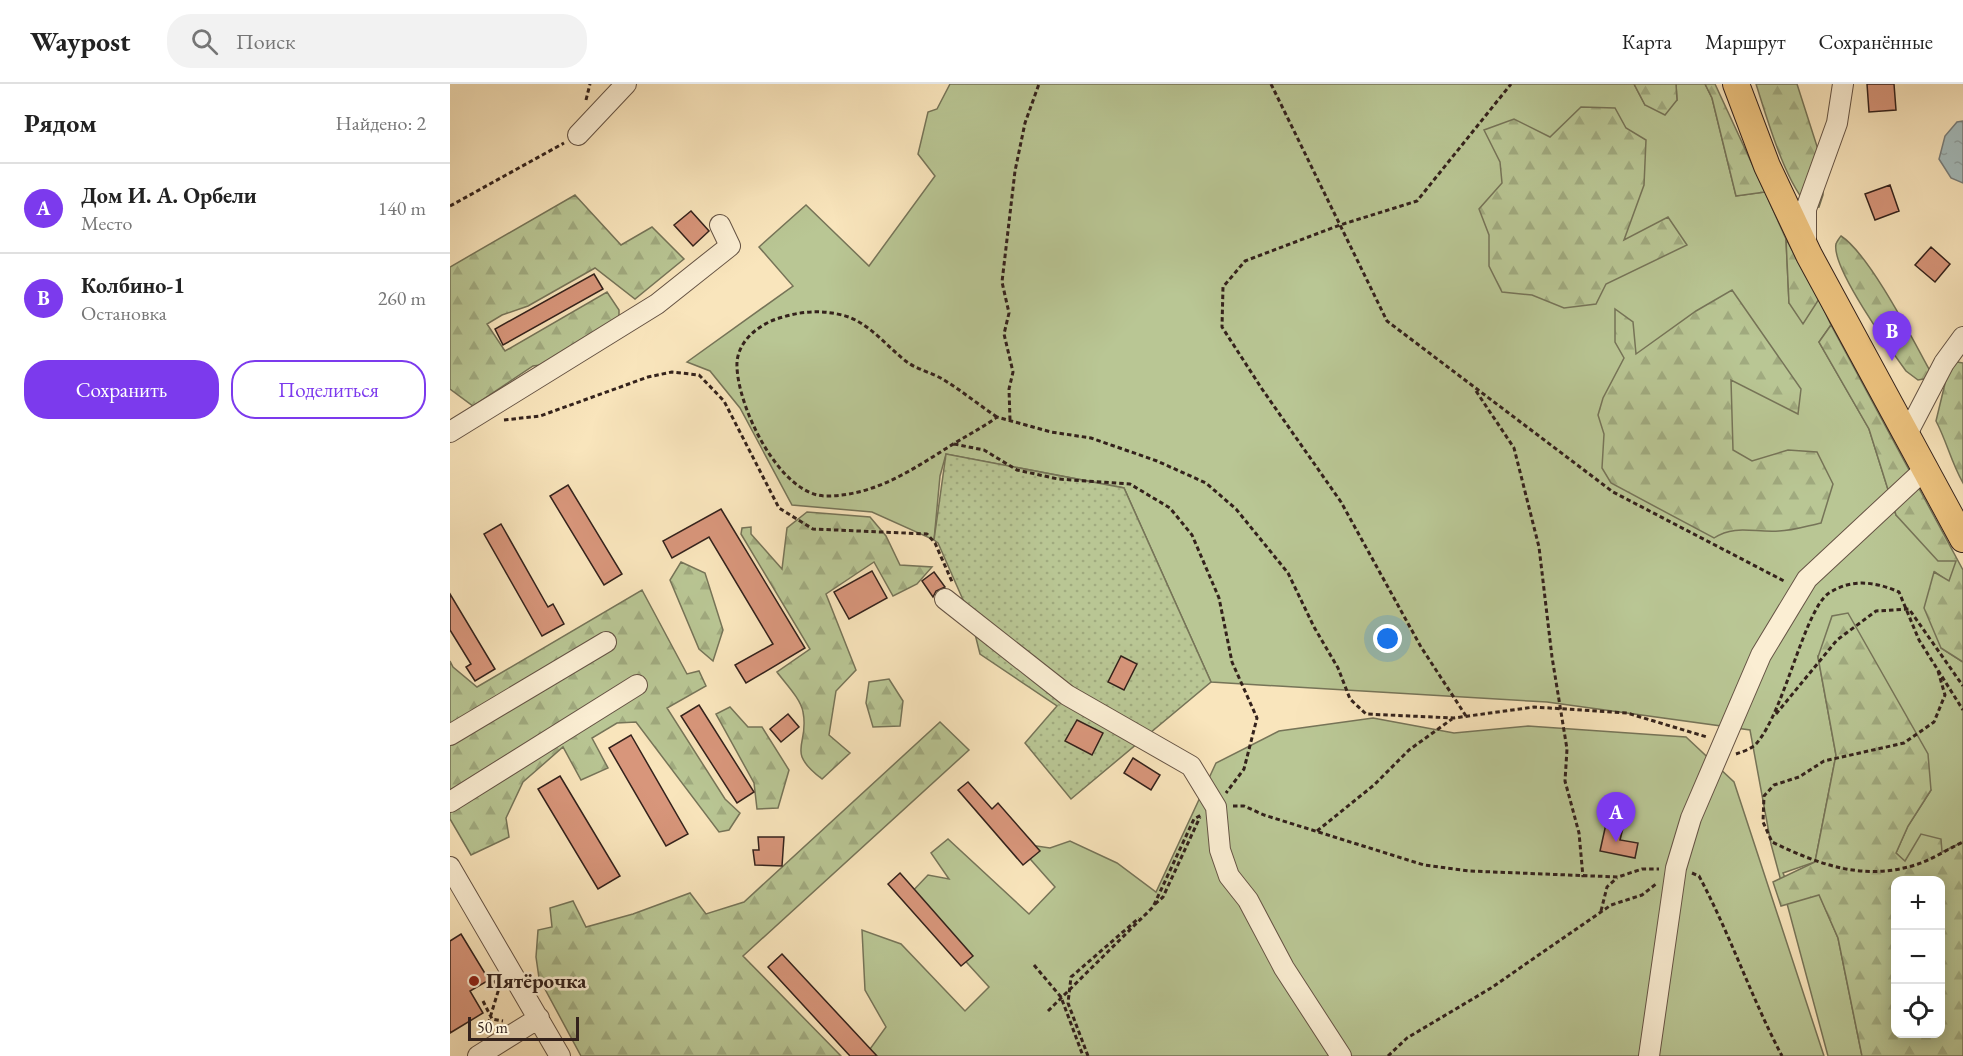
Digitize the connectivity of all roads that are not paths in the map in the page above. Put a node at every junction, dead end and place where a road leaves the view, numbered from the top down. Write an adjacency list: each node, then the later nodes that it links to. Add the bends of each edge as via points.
1 (626, 84): 4 (street)
2 (1736, 84): 6 (main road, via 1767,166)
3 (1843, 84): 6 (street, via 1837,123 1806,209 1804,234)
4 (578, 135)
5 (720, 225): 8 (street, via 730,246 657,304)
6 (1809, 255): 9 (main road)
7 (1963, 337): 9 (street, via 1944,363)
8 (450, 432)
9 (1906, 434): 10 (main road)
10 (1924, 470): 11 (main road); 22 (street, via 1800,589 1761,655 1691,818 1676,868)
11 (1963, 539)
12 (949, 592): 21 (street, via 1067,695 1191,766 1210,811 1229,876 1248,900 1284,968)
13 (606, 642): 15 (street)
14 (637, 686): 16 (street)
15 (450, 735)
16 (450, 802)
17 (450, 867): 18 (street)
18 (538, 1018): 19 (street); 20 (street)
19 (481, 1047)
20 (560, 1056)
21 (1341, 1056)
22 (1649, 1056)

